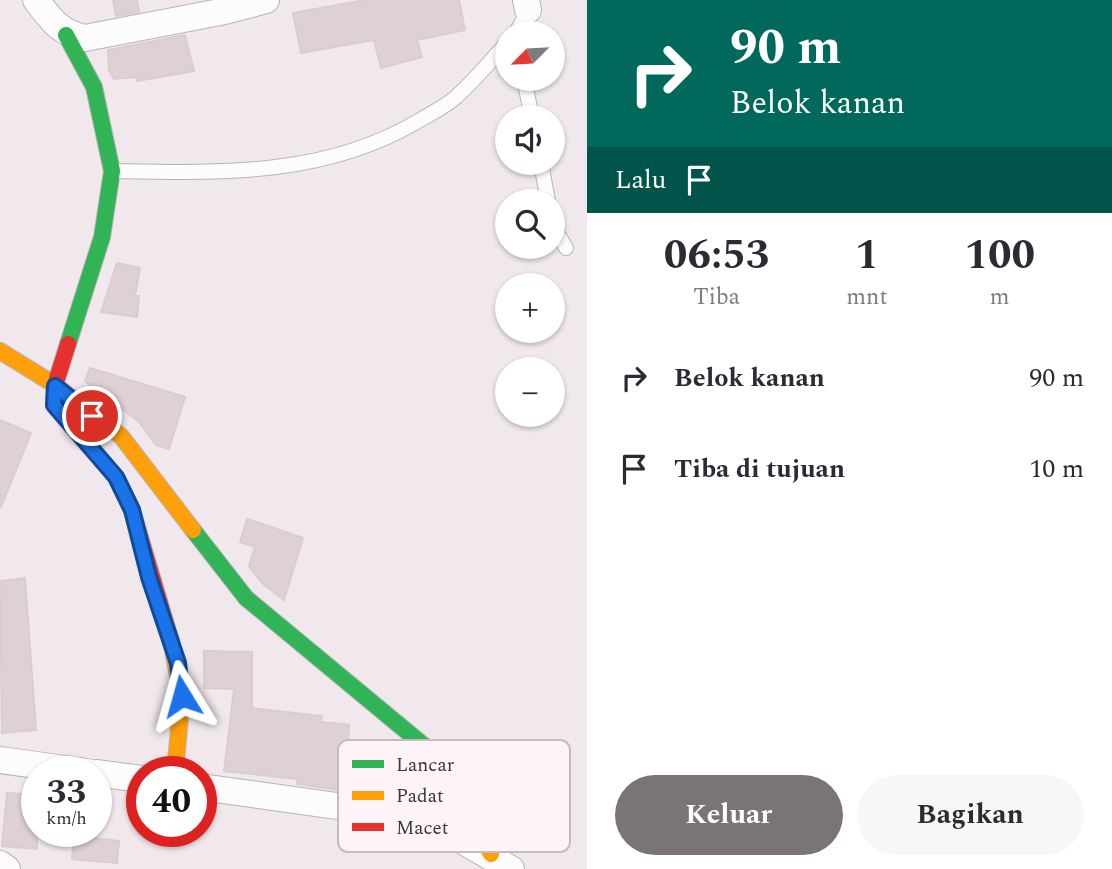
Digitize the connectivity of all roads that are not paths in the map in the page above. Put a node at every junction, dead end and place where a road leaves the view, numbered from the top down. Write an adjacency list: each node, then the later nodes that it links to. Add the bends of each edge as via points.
1 (36, 0): 5 (street)
2 (267, 0): 5 (street, via 85,38)
3 (530, 3): 4 (lane)
4 (522, 21)
5 (66, 34): 7 (street, via 94,87)
6 (495, 56): 7 (lane, via 455,99 401,131 351,152 296,166 232,173)
7 (112, 172): 9 (street, via 102,237)
8 (0, 351): 9 (street)
9 (55, 386): 10 (street, via 121,436 246,598); 11 (street, via 54,405 116,477 132,510 178,663 182,696)
10 (420, 740)
11 (177, 756)
12 (0, 760): 13 (street)
13 (21, 763)
14 (217, 789): 15 (street)
15 (338, 806)
16 (483, 852): 17 (street)
17 (501, 862)
18 (0, 864): 19 (street)
19 (7, 869)

